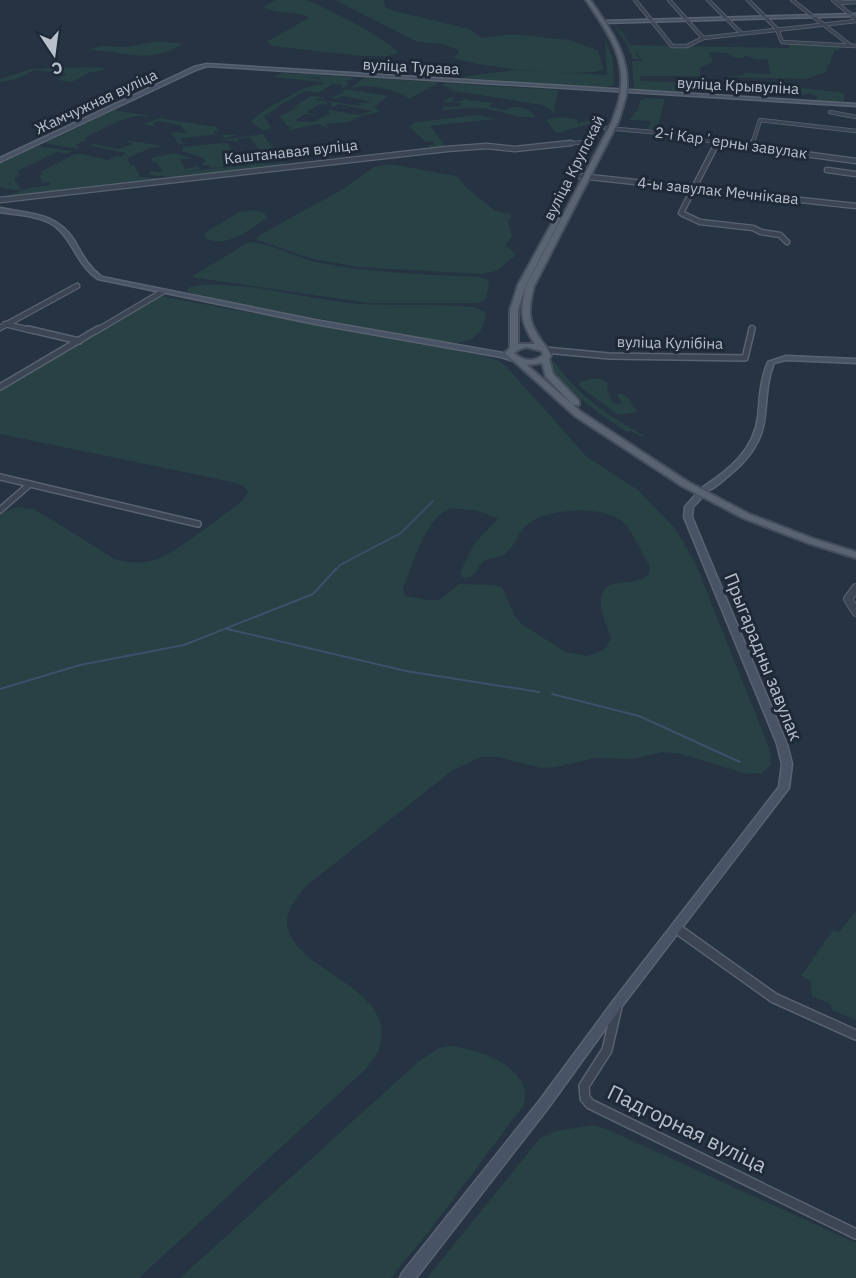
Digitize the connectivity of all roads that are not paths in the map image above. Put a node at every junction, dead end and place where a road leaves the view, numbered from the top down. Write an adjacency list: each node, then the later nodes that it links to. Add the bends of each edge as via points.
1 (582, 0): 24 (main road, вуліца Крупскай, via 615,52)
2 (588, 0): 16 (main road, вуліца Крупскай)
3 (635, 0): 15 (street)
4 (669, 0): 14 (street)
5 (708, 0): 13 (street)
6 (748, 0): 11 (street)
7 (792, 0): 10 (street)
8 (834, 1): 9 (street); 12 (street)
9 (856, 2)
10 (810, 16): 11 (main road); 12 (main road); 17 (street)
11 (767, 17): 13 (main road); 18 (street)
12 (855, 17): 17 (street)
13 (726, 18): 14 (main road); 19 (street)
14 (687, 20): 15 (main road); 20 (street)
15 (652, 21): 16 (main road); 20 (street, via 672,46 687,46)
16 (603, 22): 24 (main road, вуліца Крупскай, via 620,52 625,77)
17 (824, 25): 18 (street); 21 (street)
18 (777, 30): 19 (street); 21 (street, via 782,42)
19 (742, 34): 20 (street)
20 (703, 38)
21 (850, 45): 22 (street)
22 (856, 46)
23 (202, 66): 24 (main road, вуліца Турава); 33 (main road, Жамчужная вуліца)
24 (621, 91): 25 (main road, вуліца Крывуліна); 28 (main road, вуліца Крупскай, via 619,114)
25 (856, 105)
26 (830, 112): 27 (street)
27 (856, 117)
28 (608, 129): 31 (street, 2-і Карʼерны завулак); 37 (main road, вуліца Крупскай)
29 (856, 131): 32 (street, via 760,120)
30 (585, 142): 39 (street, Каштанавая вуліца, via 447,149)
31 (718, 142): 32 (street, 2-і Карʼерны завулак); 38 (street)
32 (751, 148): 34 (street, 2-і Карʼерны завулак)
33 (0, 160)
34 (856, 161)
35 (827, 170): 36 (street)
36 (856, 174)
37 (583, 176): 38 (street, 4-ы завулак Мечнікава); 50 (main road, вуліца Крупскай, via 530,286 524,309 528,328); 51 (main road, вуліца Крупскай, via 522,285 514,309)
38 (694, 189): 40 (street, 4-ы завулак Мечнікава); 42 (street, via 681,213 700,222 780,235)
39 (0, 200)
40 (856, 206)
41 (0, 210): 44 (main road, via 44,219 61,228 84,263 100,278)
42 (787, 242)
43 (77, 286): 46 (street)
44 (162, 292): 49 (street); 51 (main road)
45 (0, 323): 46 (street)
46 (7, 324): 47 (street); 49 (street)
47 (0, 328)
48 (752, 328): 50 (street, вуліца Кулібіна, via 745,358)
49 (79, 341): 53 (street)
50 (545, 353): 51 (main road, via 524,346); 51 (main road, via 530,363); 56 (main road, вуліца Крупскай, via 549,375 580,407)
51 (512, 355): 56 (main road, via 578,414)
52 (856, 361): 56 (main road, via 790,358 769,365 759,431 752,445 736,466)
53 (0, 387)
54 (0, 477): 55 (street)
55 (30, 484): 57 (street); 58 (street)
56 (703, 492): 59 (main road, via 795,530); 60 (main road, via 746,516); 63 (main road, Прыгарадны завулак, via 686,511 786,755 788,774 784,788)
57 (0, 510)
58 (198, 524)
59 (856, 549)
60 (856, 555)
61 (856, 588): 62 (street, via 848,599)
62 (856, 612)
63 (766, 813): 64 (main road, Падгорная вуліца)
64 (676, 928): 65 (main road, Падгорная вуліца); 66 (street, via 762,991)
65 (618, 1003): 67 (street, Падгорная вуліца, via 607,1050 584,1086 590,1104); 68 (main road)
66 (856, 1035)
67 (856, 1234)
68 (407, 1278)

